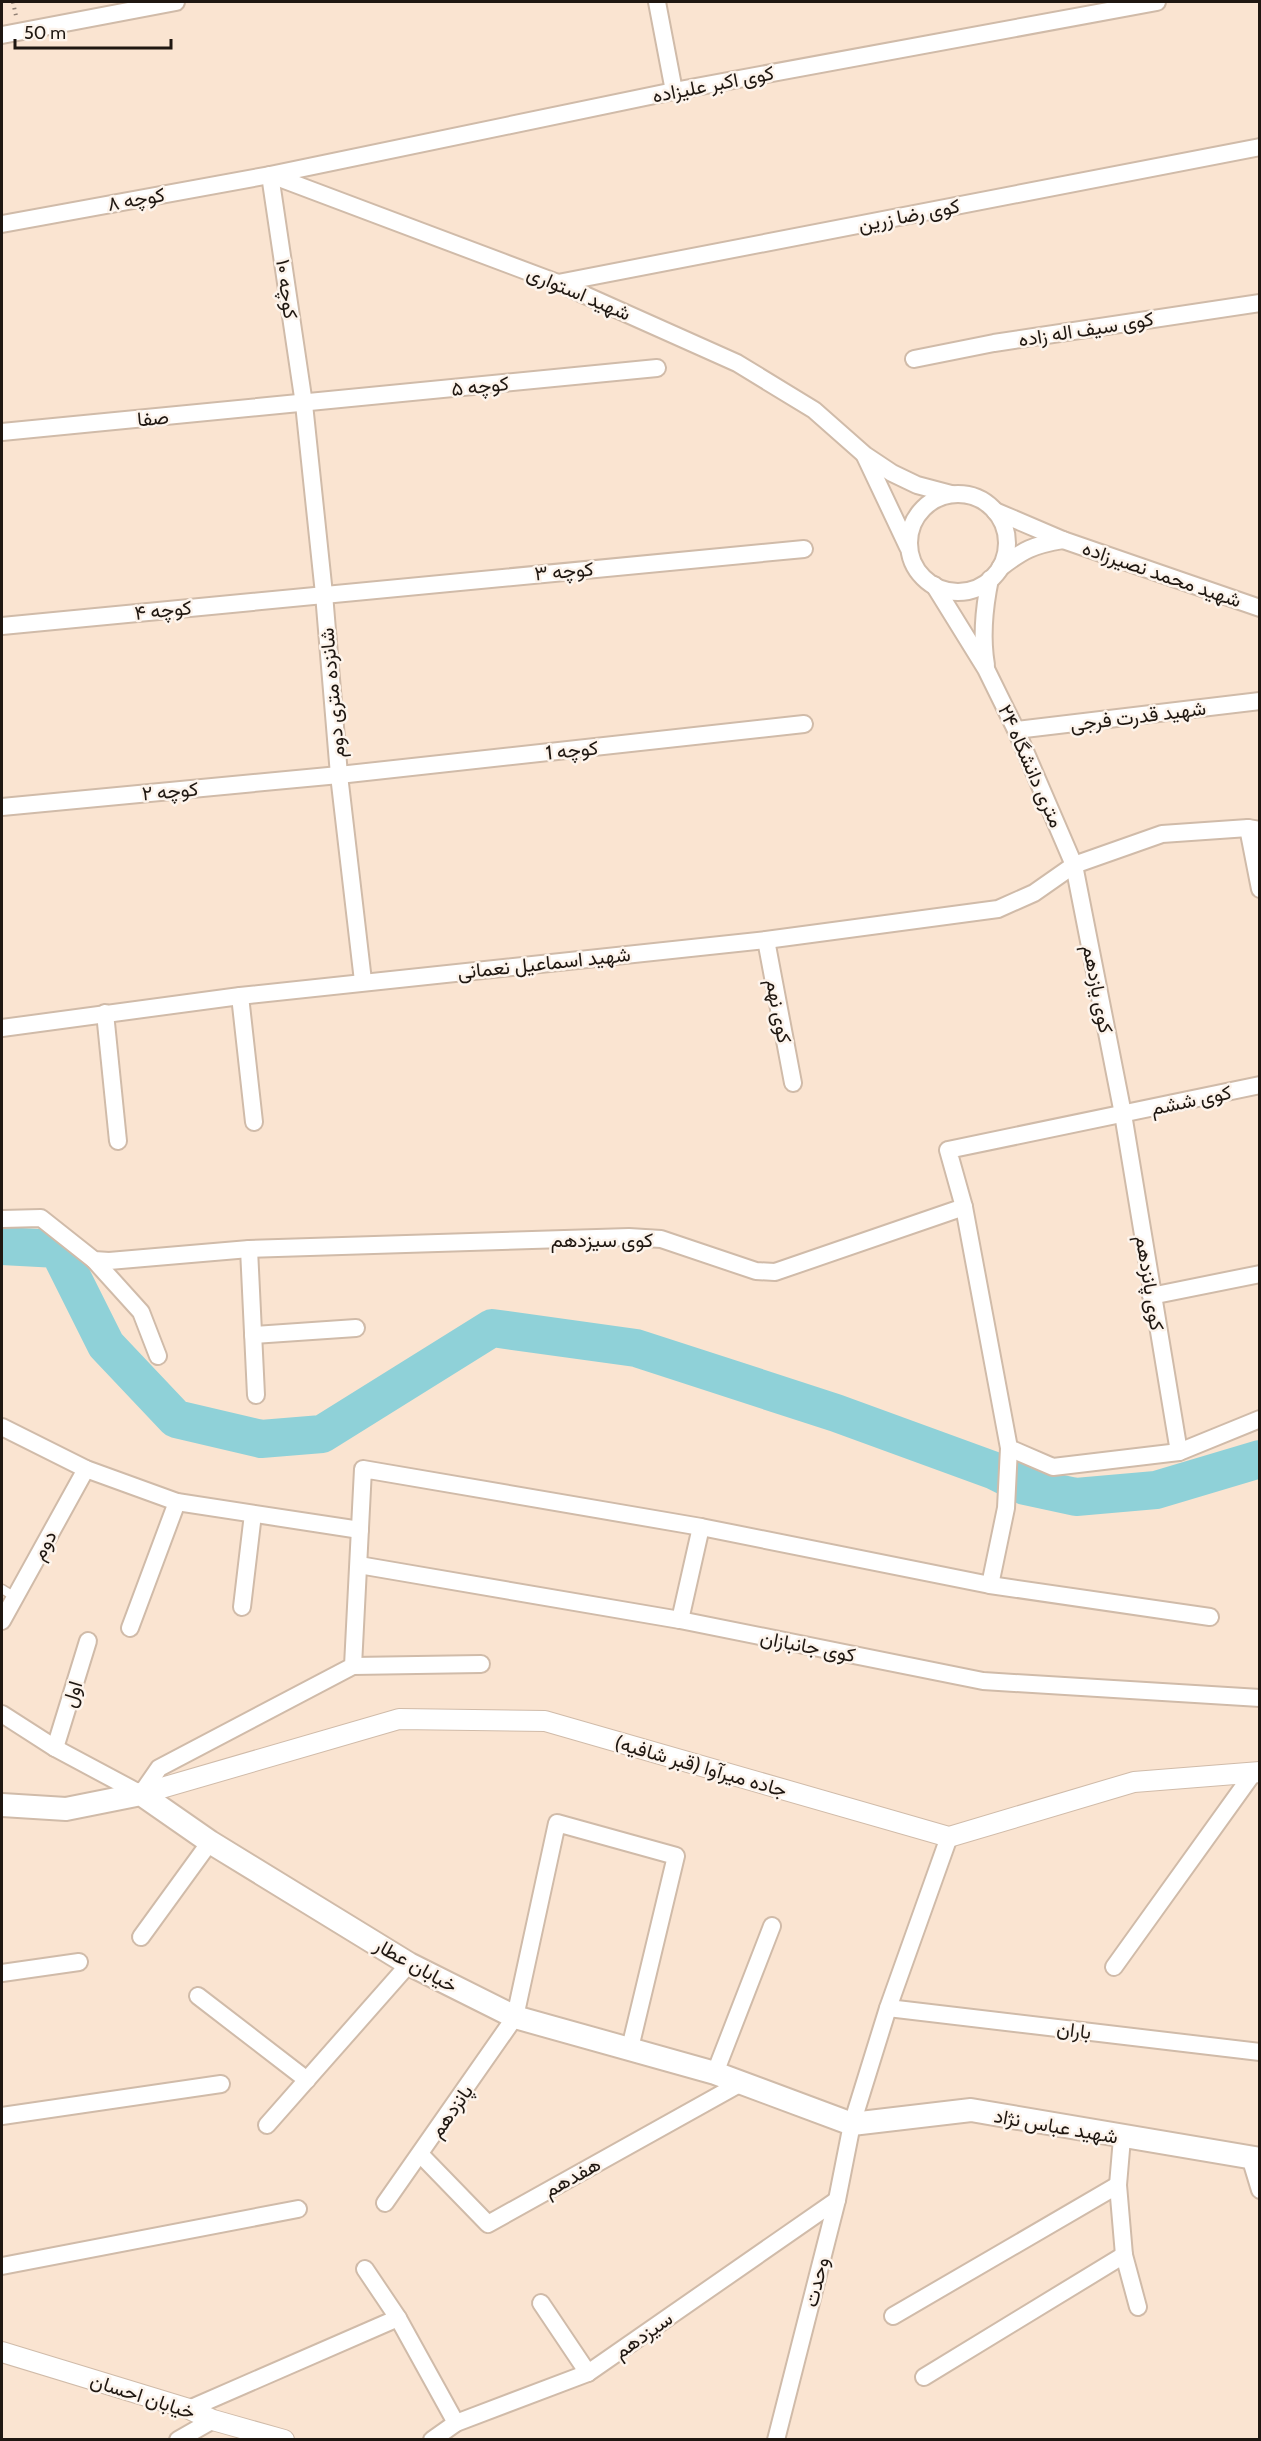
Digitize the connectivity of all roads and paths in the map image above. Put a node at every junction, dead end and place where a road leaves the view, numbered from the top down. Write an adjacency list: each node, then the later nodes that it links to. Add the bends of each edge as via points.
1 (176, 2): 4 (street)
2 (657, 2): 5 (street)
3 (1156, 2): 5 (street, کوی اکبر علیزاده)
4 (2, 35)
5 (674, 91): 7 (street, کوی اکبر علیزاده)
6 (1260, 147): 9 (street, کوی رضا زرین)
7 (270, 175): 8 (street, کوچه ۸); 9 (street, شهید استواری); 13 (street, کوچه ۱۰)
8 (2, 224)
9 (558, 283): 15 (street, شهید استواری, via 737,363 814,410)
10 (1260, 303): 11 (street, کوی سیف اله زاده, via 994,343)
11 (914, 359)
12 (657, 368): 13 (street, کوچه ۵)
13 (304, 404): 14 (street, صفا); 23 (street, شانزده متری دوم)
14 (2, 432)
15 (865, 455): 16 (street, شهید استواری, via 917,485); 20 (street, شهید استواری)
16 (951, 494): 17 (street, via 967,494); 20 (street, via 922,508 911,528)
17 (995, 511): 18 (street, شهید محمد نصیرزاده); 21 (street, via 1007,539 1005,554)
18 (1064, 540): 21 (street, شهید محمد نصیرزاده, via 1023,550); 24 (street, شهید محمد نصیرزاده)
19 (804, 549): 23 (street, کوچه ۳)
20 (909, 550): 22 (street, via 918,570)
21 (995, 573): 22 (street, via 978,587 963,591 948,591); 26 (street, ۲۴ متری دانشگاه, via 985,604)
22 (934, 585): 26 (street, ۲۴ متری دانشگاه)
23 (324, 594): 25 (street, کوچه ۴); 30 (street, شانزده متری دوم)
24 (1260, 609)
25 (2, 626)
26 (986, 669): 29 (street, ۲۴ متری دانشگاه)
27 (1260, 701): 29 (street, شهید قدرت فرجی)
28 (804, 724): 30 (street, کوچه 1)
29 (1016, 730): 33 (street, ۲۴ متری دانشگاه)
30 (339, 775): 31 (street, کوچه ۲); 36 (street, شانزده متری دوم)
31 (2, 807)
32 (1254, 829): 33 (street, شهید اسماعیل نعمانی, via 1161,834); 34 (street)
33 (1074, 865): 35 (street, شهید اسماعیل نعمانی, via 1034,893 998,909); 42 (street, کوی یازدهم)
34 (1260, 889)
35 (766, 940): 36 (street, شهید اسماعیل نعمانی); 40 (street, کوی نهم)
36 (363, 981): 37 (street, شهید اسماعیل نعمانی)
37 (240, 996): 38 (street, شهید اسماعیل نعمانی); 43 (street)
38 (105, 1012): 39 (street, شهید اسماعیل نعمانی); 44 (street)
39 (2, 1028)
40 (793, 1083)
41 (1260, 1085): 42 (street, کوی ششم)
42 (1123, 1114): 45 (street, via 948,1150); 50 (street, کوی پانزدهم)
43 (254, 1122)
44 (118, 1141)
45 (964, 1207): 47 (street, کوی سیزدهم, via 775,1272 756,1270 661,1239 629,1237); 57 (street)
46 (2, 1219): 48 (street, via 41,1218)
47 (249, 1250): 48 (street, کوی سیزدهم); 52 (street)
48 (94, 1260): 53 (street, via 141,1312)
49 (1260, 1274): 50 (street)
50 (1151, 1296): 58 (street, کوی پانزدهم)
51 (356, 1328): 52 (street)
52 (253, 1335): 54 (street)
53 (158, 1356)
54 (256, 1395)
55 (1260, 1419): 58 (street)
56 (2, 1428): 59 (street)
57 (1009, 1448): 58 (street, via 1053,1467); 65 (street, via 1006,1508)
58 (1179, 1452)
59 (86, 1469): 60 (street); 66 (street, دوم)
60 (177, 1502): 61 (street); 71 (street)
61 (253, 1514): 63 (street); 67 (street)
62 (701, 1527): 63 (street, via 363,1469); 65 (street); 69 (street)
63 (360, 1530): 64 (street)
64 (359, 1565): 69 (street, کوی جانبازان); 74 (street)
65 (990, 1585): 68 (street)
66 (8, 1593): 70 (street, دوم)
67 (242, 1607)
68 (1210, 1617)
69 (680, 1620): 75 (street, کوی جانبازان, via 983,1681)
70 (2, 1621)
71 (130, 1628)
72 (88, 1641): 77 (street, اول)
73 (482, 1664): 74 (street)
74 (353, 1666): 79 (street, via 159,1768)
75 (1260, 1698)
76 (2, 1714): 77 (street)
77 (55, 1748): 79 (street)
78 (1257, 1772): 81 (street, via 1134,1782); 87 (street)
79 (141, 1794): 80 (main road, via 66,1809); 81 (street, جاده میرآوا (قبر شافیه), via 399,1719 545,1722); 82 (main road, خیابان عطار)
80 (2, 1805)
81 (949, 1837): 90 (street, وحدت)
82 (210, 1842): 84 (street); 86 (main road, خیابان عطار)
83 (772, 1926): 94 (street)
84 (141, 1937)
85 (79, 1962): 88 (street)
86 (409, 1964): 91 (main road, خیابان عطار); 95 (street)
87 (1114, 1967)
88 (2, 1973)
89 (198, 1996): 95 (street)
90 (888, 2008): 93 (street, باران); 99 (street, وحدت)
91 (515, 2017): 92 (main road, خیابان عطار); 92 (street, via 557,1823 676,1856); 102 (street, پانزدهم)
92 (630, 2048): 94 (main road, خیابان عطار)
93 (1260, 2052)
94 (715, 2073): 96 (main road, خیابان عطار)
95 (307, 2080): 100 (street)
96 (741, 2083): 99 (main road, خیابان عطار); 102 (street, هفدهم, via 488,2224)
97 (221, 2084): 98 (street)
98 (2, 2116)
99 (852, 2124): 101 (main road, شهید عباس نژاد, via 971,2110); 106 (street, وحدت)
100 (267, 2125)
101 (1122, 2138): 103 (main road, شهید عباس نژاد); 104 (street)
102 (420, 2154): 107 (street, پانزدهم)
103 (1255, 2158): 105 (street)
104 (1118, 2185): 109 (street); 114 (street)
105 (1260, 2190)
106 (837, 2200): 117 (street, سیزدهم); 125 (street, وحدت)
107 (385, 2203)
108 (298, 2210): 110 (street)
109 (1124, 2255): 113 (street); 118 (street)
110 (2, 2266)
111 (365, 2269): 115 (street)
112 (541, 2302): 117 (street)
113 (1138, 2307)
114 (892, 2316)
115 (398, 2318): 119 (street); 121 (street)
116 (2, 2352): 119 (street, خیابان احسان)
117 (588, 2373): 121 (street, سیزدهم)
118 (924, 2377)
119 (189, 2409): 120 (street, خیابان احسان)
120 (213, 2420): 122 (street); 123 (street, خیابان احسان)
121 (456, 2423): 124 (street, سیزدهم)
122 (178, 2439)
123 (284, 2439)
124 (432, 2439)
125 (776, 2439)

